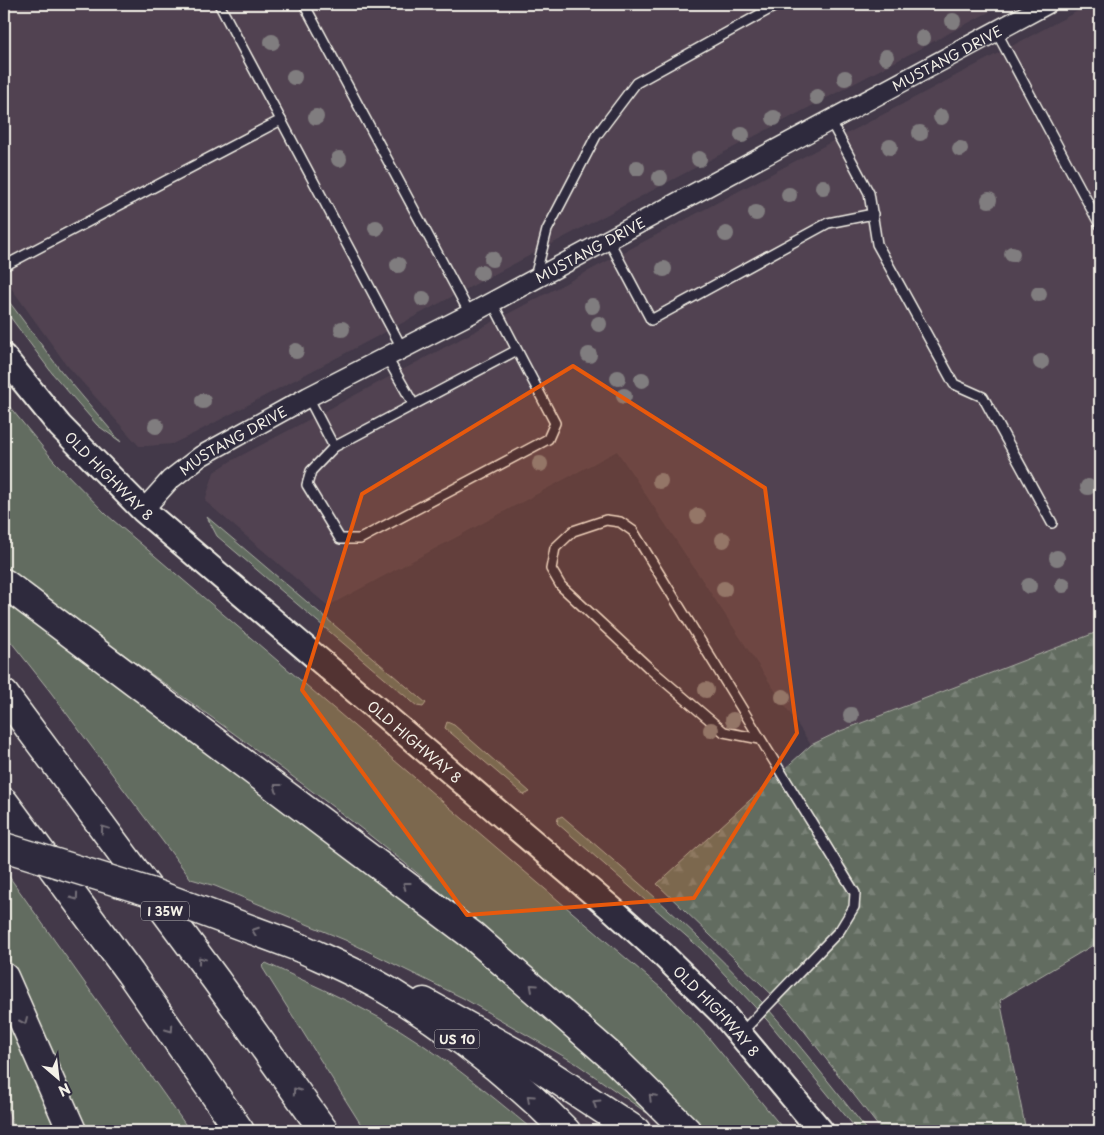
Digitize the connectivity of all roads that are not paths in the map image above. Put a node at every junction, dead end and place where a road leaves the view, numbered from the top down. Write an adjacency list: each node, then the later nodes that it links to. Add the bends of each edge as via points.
1 (219, 4): 6 (lane)
2 (304, 4): 14 (lane)
3 (779, 4): 12 (lane, via 636,83 592,144 547,230)
4 (1048, 4): 5 (street, MUSTANG DRIVE)
5 (996, 31): 7 (street, MUSTANG DRIVE); 9 (lane)
6 (281, 120): 11 (lane); 16 (lane)
7 (829, 120): 8 (lane, via 869,193); 10 (street, MUSTANG DRIVE)
8 (873, 214): 10 (lane, via 828,223 651,320); 22 (lane, via 877,244 954,384 983,396)
9 (1100, 225)
10 (608, 239): 12 (street, MUSTANG DRIVE)
11 (4, 266)
12 (535, 278): 13 (street, MUSTANG DRIVE)
13 (492, 301): 14 (street, MUSTANG DRIVE); 15 (lane)
14 (470, 314): 16 (street, MUSTANG DRIVE)
15 (517, 350): 19 (lane); 20 (lane, via 555,423 548,439 360,539 340,539 307,485 310,471)
16 (394, 352): 18 (street, MUSTANG DRIVE); 19 (lane)
17 (4, 356): 21 (street, OLD HIGHWAY 8, via 60,426)
18 (308, 397): 20 (lane); 21 (street, MUSTANG DRIVE, via 201,456 170,480)
19 (414, 405): 20 (lane)
20 (334, 447)
21 (143, 510): 30 (street, OLD HIGHWAY 8, via 613,910 693,984)
22 (1052, 523)
23 (4, 583): 36 (highway, one-way to 23, via 614,1059 474,936)
24 (4, 694): 33 (highway, I 35W, one-way to 24)
25 (760, 739): 25 (lane, via 634,531 620,522 606,520 573,531 556,548 551,569 560,586 724,732); 30 (lane, via 855,893 854,907 840,930)
26 (4, 802): 32 (highway, one-way to 32, via 130,973)
27 (4, 847): 28 (highway, US 10, one-way to 27, bridge, via 301,948 150,892)
28 (335, 964): 34 (highway, US 10, one-way to 28, via 503,1074 445,1030 389,992); 35 (highway, one-way to 28, via 526,1059 444,1013 400,990)
29 (4, 977): 31 (highway, one-way to 31)
30 (740, 1034): 37 (street, OLD HIGHWAY 8)
31 (72, 1131)
32 (240, 1131)
33 (324, 1131)
34 (566, 1131)
35 (636, 1131)
36 (687, 1131)
37 (821, 1131)

